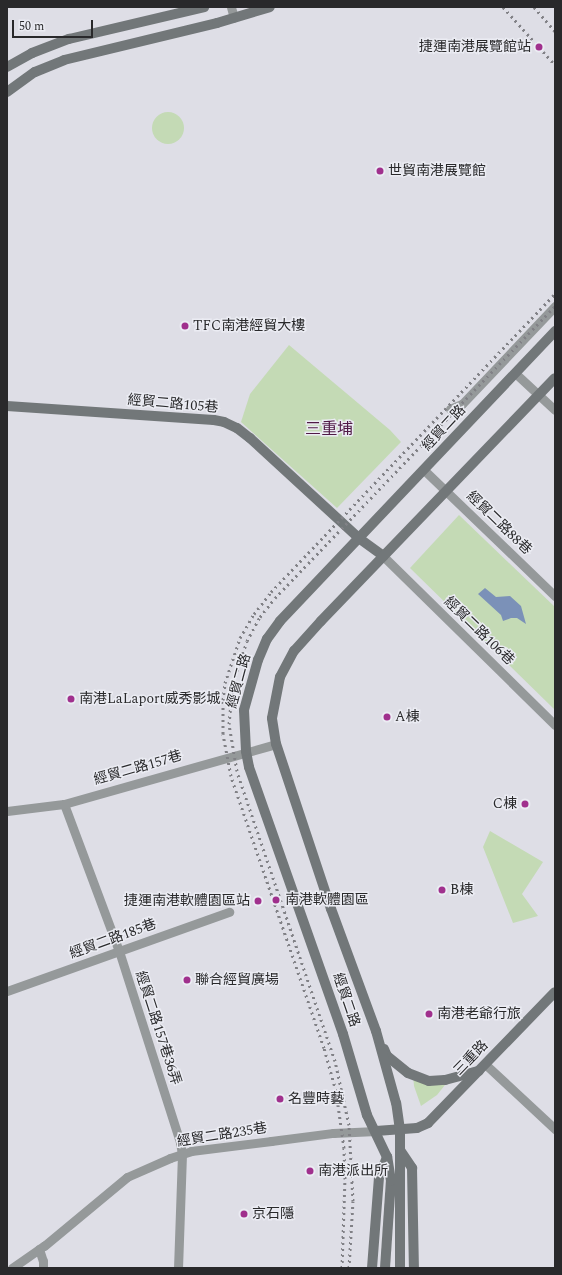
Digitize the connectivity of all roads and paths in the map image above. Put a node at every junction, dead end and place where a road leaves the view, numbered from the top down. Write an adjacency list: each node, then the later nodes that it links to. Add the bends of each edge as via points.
1 (204, 7): 5 (main road, via 68,39)
2 (231, 7): 4 (street)
3 (270, 7): 4 (main road)
4 (234, 18): 6 (main road, via 64,60 35,72)
5 (7, 67)
6 (7, 92)
7 (555, 306): 13 (street, via 462,404)
8 (555, 331): 9 (main road, 經貿二路)
9 (515, 373): 11 (street); 15 (main road, 經貿二路)
10 (555, 378): 11 (main road, 經貿二路)
11 (538, 395): 14 (street); 16 (main road, 經貿二路)
12 (7, 406): 17 (main road, 經貿二路105巷, via 224,422 250,438)
13 (450, 409)
14 (555, 410)
15 (424, 470): 16 (street, 經貿二路88巷); 17 (main road, 經貿二路)
16 (446, 491): 18 (main road, 經貿二路); 19 (street, 經貿二路88巷)
17 (360, 539): 18 (main road, 經貿二路105巷); 22 (main road, 經貿二路, via 280,621 267,640 258,660 244,710)
18 (383, 556): 20 (street, 經貿二路106巷); 21 (main road, 經貿二路, via 294,651 286,664 280,677 272,718)
19 (555, 596)
20 (555, 725)
21 (276, 744): 22 (street, 經貿二路157巷); 29 (main road, 經貿二路, via 331,909)
22 (246, 752): 23 (street, 經貿二路157巷); 33 (main road, 經貿二路, via 290,889 343,1034 367,1115)
23 (64, 804): 24 (street, 經貿二路157巷); 26 (street, 經貿二路157巷36弄)
24 (7, 811)
25 (229, 912): 26 (street, 經貿二路185巷)
26 (119, 951): 27 (street, 經貿二路185巷); 35 (street, 經貿二路157巷36弄)
27 (7, 991)
28 (555, 992): 30 (main road, 三重路)
29 (376, 1031): 30 (main road, via 387,1056 408,1073 429,1081 445,1080); 32 (main road, 經貿二路, via 396,1103)
30 (482, 1068): 31 (street); 32 (main road, 三重路, via 423,1126)
31 (555, 1129)
32 (400, 1130): 33 (main road, 經貿二路235巷); 34 (main road, 經貿二路)
33 (376, 1131): 35 (street, 經貿二路235巷, via 326,1134); 36 (main road, 經貿二路)
34 (400, 1150): 43 (main road, 經貿二路); 44 (main road, via 412,1168)
35 (182, 1154): 37 (street, 經貿二路235巷, via 127,1177); 40 (street, 經貿二路157巷36弄)
36 (387, 1157): 41 (main road, via 379,1177); 42 (main road, 經貿二路, via 391,1181)
37 (39, 1249): 38 (street, 經貿二路235巷); 39 (street)
38 (12, 1268)
39 (43, 1268)
40 (178, 1268)
41 (372, 1268)
42 (385, 1268)
43 (400, 1268)
44 (414, 1268)

